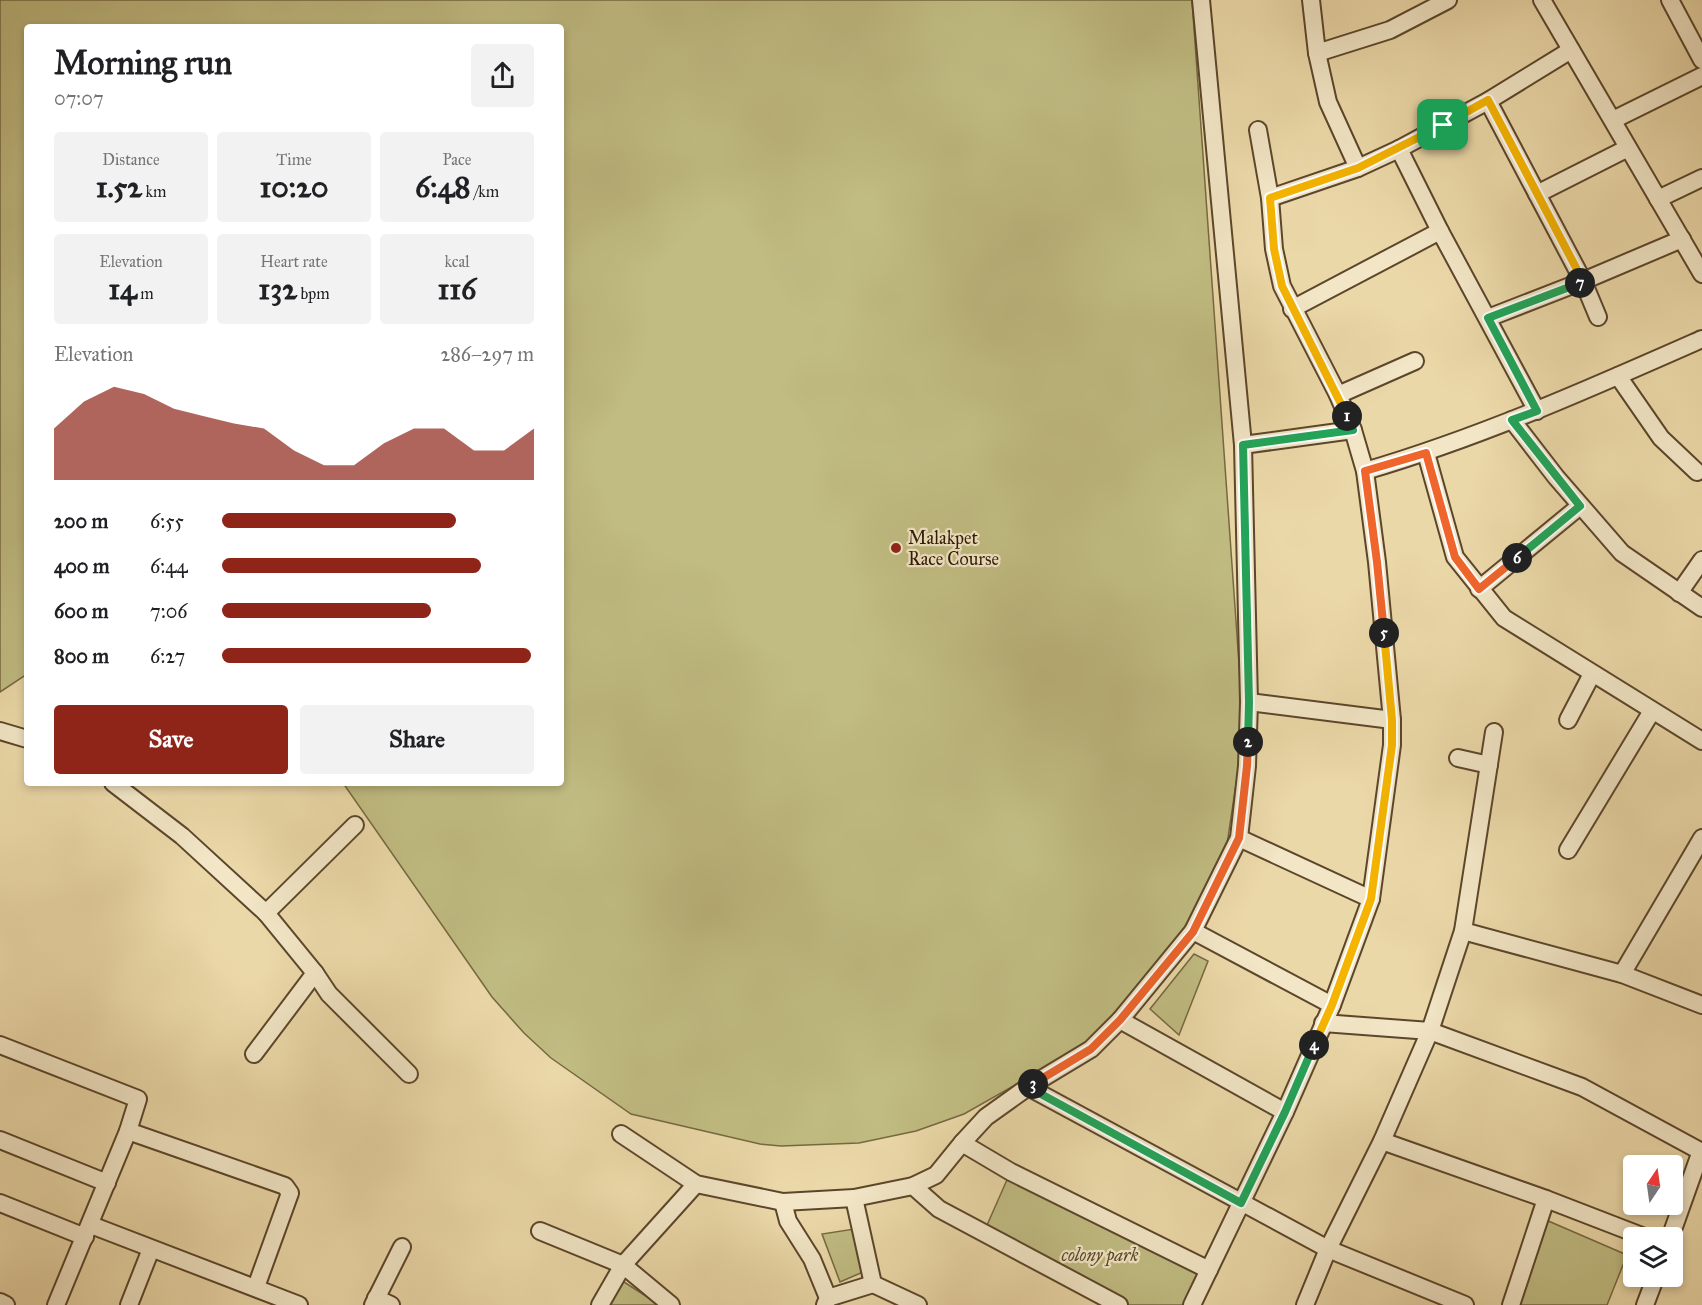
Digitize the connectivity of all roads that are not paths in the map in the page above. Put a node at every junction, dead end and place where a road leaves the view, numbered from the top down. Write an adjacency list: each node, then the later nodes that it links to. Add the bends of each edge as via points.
1 (1201, 0): 34 (street)
2 (1311, 0): 7 (street)
3 (1448, 0): 7 (street, via 1390,30)
4 (1542, 0): 6 (street)
5 (1670, 0): 8 (street)
6 (1571, 50): 10 (street); 11 (street)
7 (1317, 53): 15 (street, via 1328,102)
8 (1702, 60)
9 (1702, 76): 11 (street)
10 (1488, 100): 14 (street); 17 (street)
11 (1613, 120): 13 (street)
12 (1258, 130): 18 (street)
13 (1628, 148): 17 (street); 19 (street)
14 (1399, 149): 15 (street); 20 (street)
15 (1358, 168): 18 (street)
16 (1702, 178): 19 (street)
17 (1537, 194): 23 (street)
18 (1270, 198): 24 (street, via 1276,258)
19 (1658, 199): 21 (street)
20 (1440, 231): 24 (street); 26 (street)
21 (1682, 239): 22 (street); 23 (street)
22 (1702, 274)
23 (1583, 281): 25 (street); 26 (street)
24 (1292, 309): 30 (street)
25 (1598, 317)
26 (1488, 318): 31 (street)
27 (1702, 339): 29 (street)
28 (1415, 361): 30 (street)
29 (1618, 376): 31 (street); 37 (street, via 1661,438)
30 (1338, 395): 33 (street)
31 (1537, 411): 32 (street)
32 (1512, 420): 35 (street); 38 (street)
33 (1353, 430): 34 (street); 36 (street)
34 (1243, 445): 44 (street)
35 (1426, 453): 36 (street); 40 (street, via 1455,557)
36 (1365, 471): 46 (street)
37 (1697, 472)
38 (1580, 506): 40 (street); 41 (street, via 1622,553)
39 (1702, 560): 41 (street)
40 (1479, 589): 43 (street, via 1504,618)
41 (1679, 593): 42 (street)
42 (1702, 608)
43 (1592, 674): 45 (street); 47 (street)
44 (1249, 702): 46 (street); 56 (street)
45 (1652, 711): 51 (street); 58 (street)
46 (1392, 720): 60 (street)
47 (1568, 720)
48 (0, 731): 50 (street)
49 (1494, 732): 53 (street)
50 (24, 738)
51 (1701, 738)
52 (1458, 758): 53 (street)
53 (1489, 765): 62 (street)
54 (117, 786): 61 (street, via 182,836)
55 (355, 825): 61 (street)
56 (1239, 838): 60 (street); 63 (street)
57 (1702, 838): 59 (street)
58 (1568, 850)
59 (1696, 858): 65 (street)
60 (1371, 899): 66 (street)
61 (266, 913): 64 (street)
62 (1463, 931): 65 (street); 70 (street)
63 (1193, 932): 66 (street); 68 (street)
64 (315, 973): 72 (street); 73 (street, via 329,994)
65 (1622, 974): 67 (street)
66 (1332, 1005): 69 (street)
67 (1702, 1005)
68 (1120, 1020): 74 (street, via 1091,1049); 75 (street)
69 (1323, 1023): 70 (street); 75 (street)
70 (1430, 1031): 79 (street); 81 (street, via 1582,1088)
71 (0, 1045): 76 (street, via 138,1099)
72 (254, 1054)
73 (409, 1074)
74 (1028, 1087): 80 (street, via 986,1117); 89 (street)
75 (1285, 1112): 89 (street)
76 (128, 1131): 82 (street); 100 (street, via 285,1186 290,1193)
77 (621, 1134): 83 (street)
78 (0, 1140): 82 (street)
79 (1382, 1142): 86 (street); 96 (street)
80 (962, 1143): 84 (street, via 936,1175); 98 (street, via 1011,1172)
81 (1701, 1151): 90 (street)
82 (107, 1183): 92 (street)
83 (696, 1184): 87 (street); 97 (street)
84 (913, 1186): 85 (street); 113 (street, via 939,1209)
85 (854, 1198): 87 (street); 99 (street)
86 (1546, 1199): 91 (street); 117 (street)
87 (783, 1202): 104 (street, via 788,1221 812,1259)
88 (0, 1203): 92 (street)
89 (1241, 1203): 96 (street); 98 (street)
90 (1674, 1227)
91 (1623, 1229)
92 (88, 1231): 95 (street); 107 (street)
93 (540, 1231): 97 (street)
94 (402, 1247): 105 (street)
95 (151, 1249): 100 (street); 108 (street)
96 (1328, 1249): 102 (street); 115 (street)
97 (623, 1265): 110 (street); 111 (street)
98 (1209, 1270): 114 (street)
99 (873, 1284): 104 (street); 112 (street)
100 (256, 1287): 109 (street)
101 (1652, 1287): 118 (street)
102 (1422, 1298): 116 (street)
103 (0, 1302): 106 (street)
104 (827, 1302)
105 (380, 1303)
106 (6, 1305)
107 (56, 1305)
108 (129, 1305)
109 (299, 1305)
110 (600, 1305)
111 (671, 1305)
112 (918, 1305)
113 (1119, 1305)
114 (1192, 1305)
115 (1305, 1305)
116 (1465, 1305)
117 (1510, 1305)
118 (1645, 1305)

